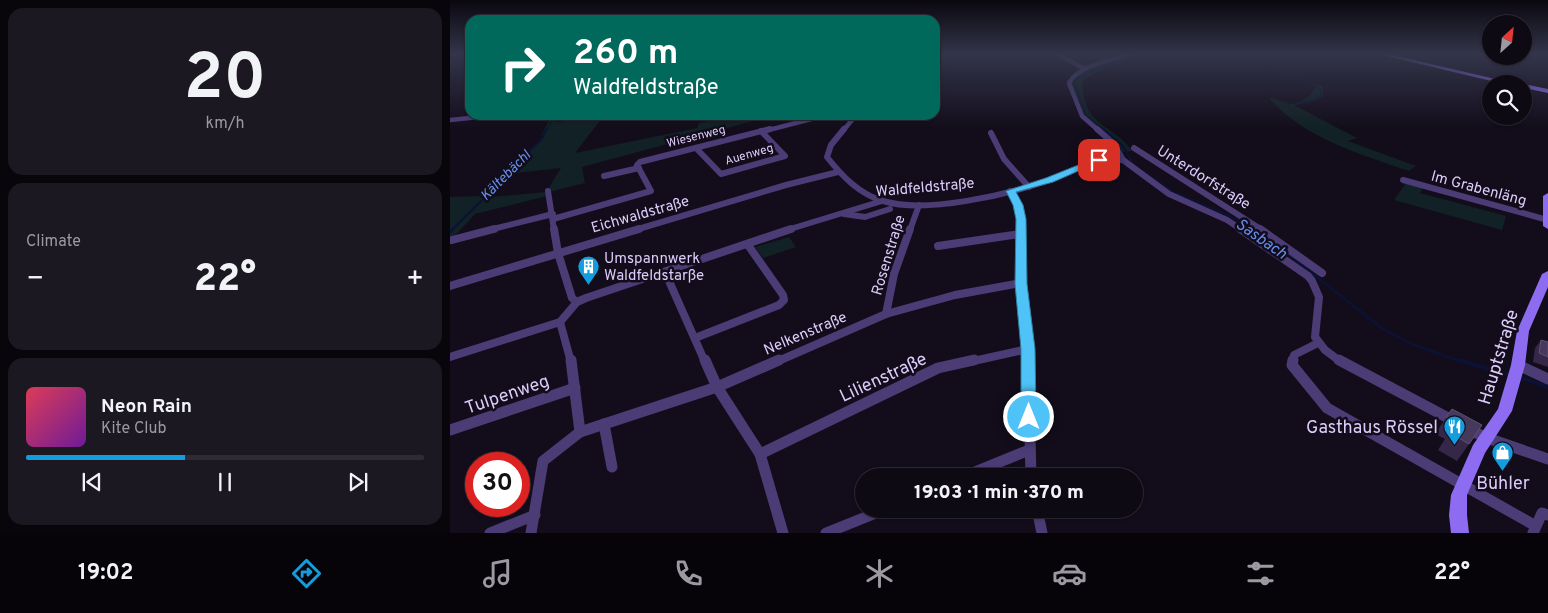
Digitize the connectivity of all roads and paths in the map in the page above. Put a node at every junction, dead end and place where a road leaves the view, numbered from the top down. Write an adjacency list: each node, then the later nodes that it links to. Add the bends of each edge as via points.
1 (1072, 79): 12 (street, via 1077,106 1091,126 1114,144)
2 (1532, 88): 3 (street)
3 (1548, 91)
4 (465, 118): 5 (street)
5 (450, 120)
6 (807, 120): 8 (street, Wiesenweg)
7 (852, 120): 14 (street, via 831,145 827,157)
8 (761, 131): 10 (street, Wiesenweg); 10 (street, Auenweg, via 785,156 720,174)
9 (991, 134): 17 (street, via 1004,159)
10 (696, 148): 13 (street, Wiesenweg, via 640,162 637,164)
11 (1134, 148): 35 (street, Unterdorfstraße, via 1220,206 1275,238 1322,273)
12 (1123, 160): 17 (street, Waldfeldstraße, via 1099,160); 35 (street, via 1169,194 1227,220)
13 (639, 168): 15 (street, Wiesenweg); 25 (street, via 651,191 648,193)
14 (838, 172): 21 (street, via 854,187); 32 (street, Eichwaldstraße)
15 (604, 176)
16 (1403, 180): 26 (street, Im Grabenläng)
17 (1029, 186): 19 (street, Waldfeldstraße)
18 (548, 191): 25 (street)
19 (1010, 191): 22 (street, Waldfeldstraße); 28 (street, via 1018,205)
20 (1548, 196): 26 (street)
21 (882, 201): 22 (street, Waldfeldstraße, via 896,205); 24 (street, Waldfeldstraße)
22 (919, 204): 39 (street, Rosenstraße, via 894,274)
23 (890, 209): 24 (street, Waldfeldstraße, via 865,217)
24 (844, 214): 30 (street, Waldfeldstraße)
25 (553, 216): 29 (street); 32 (street)
26 (1548, 220): 27 (street)
27 (1548, 226)
28 (1020, 234): 31 (street); 36 (street)
29 (452, 240)
30 (748, 245): 33 (street, Waldfeldstraße); 41 (street, via 784,300)
31 (938, 246)
32 (558, 253): 37 (street, Eichwaldstraße); 38 (street)
33 (665, 272): 38 (street, Waldfeldstraße); 41 (street)
34 (1548, 274): 45 (street, Hauptstraße, via 1523,331)
35 (1310, 276): 42 (street, via 1319,298 1314,331)
36 (1021, 284): 39 (street, Nelkenstraße, via 956,295); 43 (street)
37 (450, 286)
38 (576, 302): 40 (street)
39 (886, 314): 47 (street, Nelkenstraße)
40 (560, 322): 44 (street); 48 (street)
41 (695, 338): 47 (street)
42 (1318, 343): 52 (street, via 1343,363); 59 (street, via 1294,355 1292,365 1327,408)
43 (1028, 349): 53 (street); 54 (street, Lilienstraße, via 938,368)
44 (450, 357)
45 (1516, 373): 46 (street); 52 (street, Hauptstraße, via 1505,411)
46 (1548, 379)
47 (717, 387): 49 (street, Nelkenstraße); 54 (street)
48 (575, 388): 50 (street, Tulpenweg); 51 (street)
49 (604, 424): 51 (street, Nelkenstraße); 56 (street)
50 (450, 430)
51 (580, 432): 60 (street, Nelkenstraße, via 543,461)
52 (1487, 438): 55 (street); 59 (street, Hauptstraße)
53 (1029, 450): 57 (street); 58 (street)
54 (760, 454): 67 (street)
55 (1548, 459)
56 (612, 467)
57 (985, 468)
58 (1030, 468)
59 (1464, 483): 64 (street); 70 (street, Hauptstraße, via 1459,495)
60 (535, 515): 65 (street); 66 (street, Nelkenstraße)
61 (1548, 515): 64 (street, via 1542,513)
62 (864, 518): 68 (street)
63 (1039, 518): 69 (street)
64 (1534, 529)
65 (490, 533)
66 (531, 533)
67 (783, 533)
68 (826, 533)
69 (1042, 533)
70 (1460, 533)

